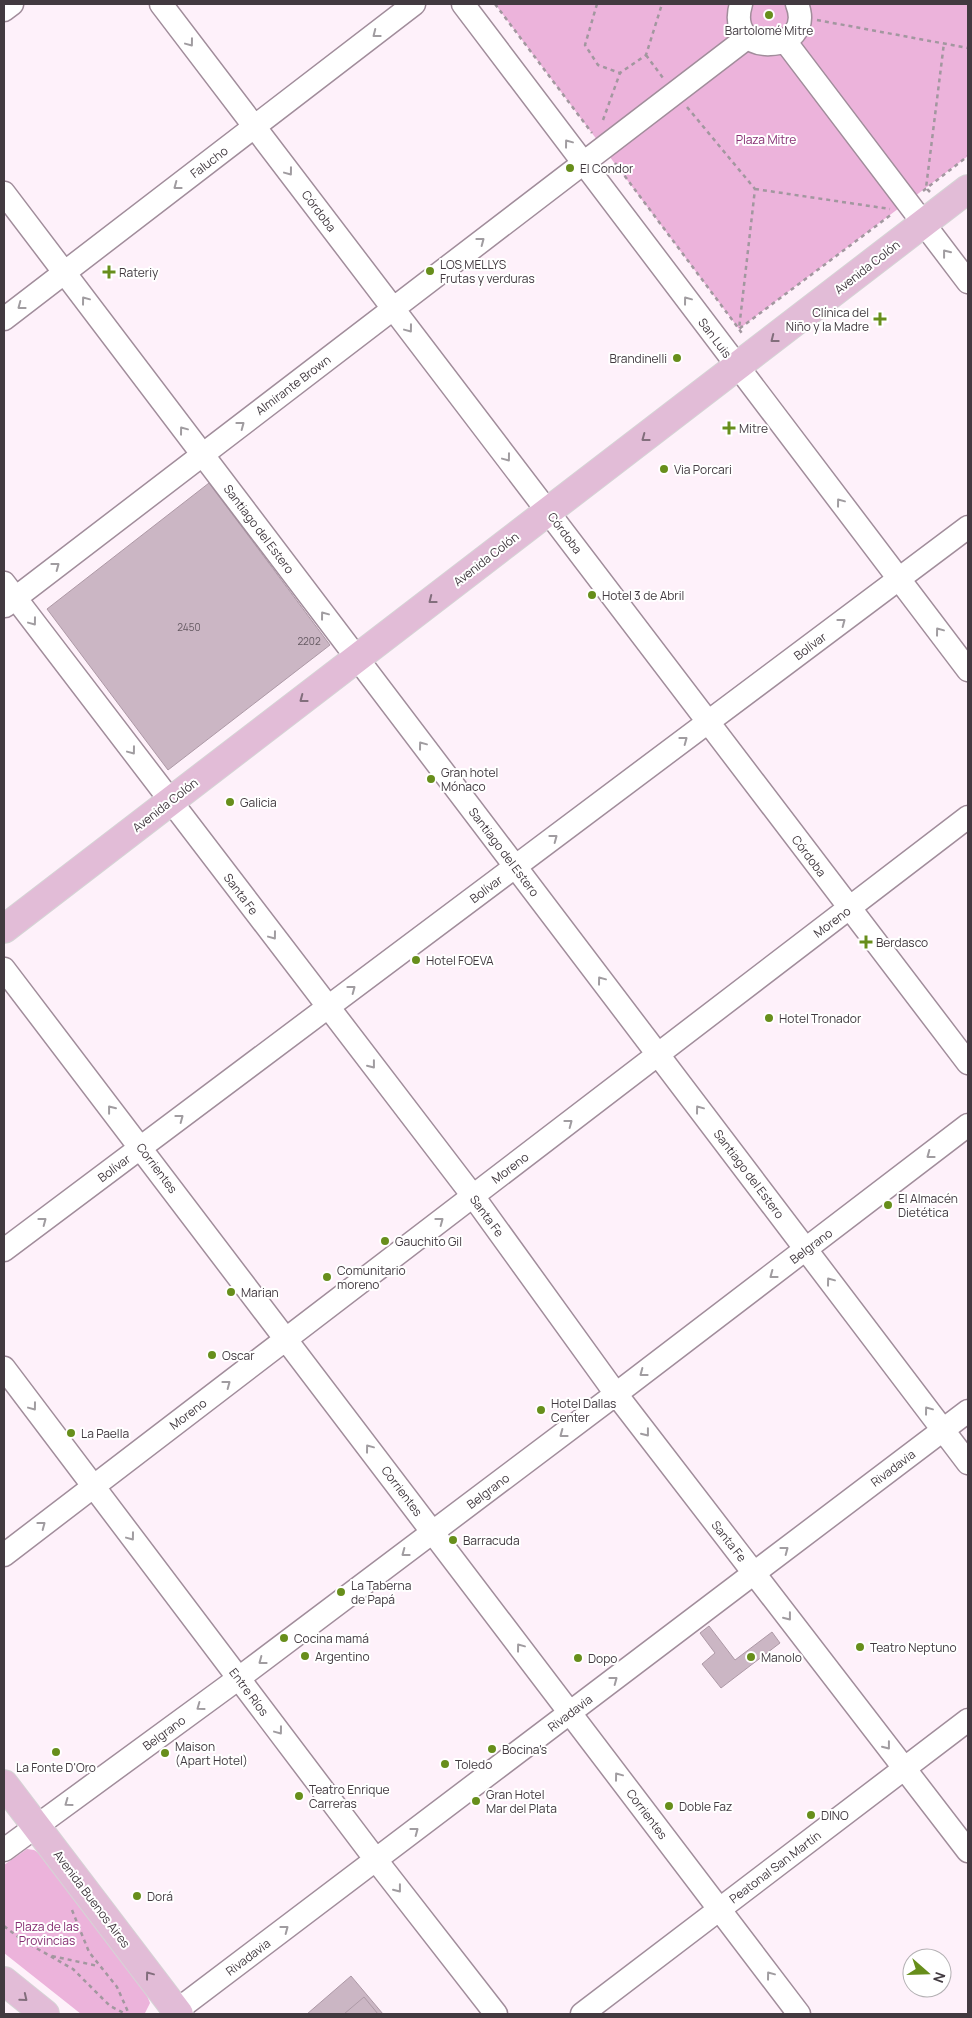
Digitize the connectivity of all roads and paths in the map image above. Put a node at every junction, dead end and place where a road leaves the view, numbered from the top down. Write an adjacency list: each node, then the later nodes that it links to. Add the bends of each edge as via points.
1 (12, 4): 9 (street)
2 (161, 4): 19 (street, Córdoba, one-way to 19)
3 (414, 4): 19 (street, Falucho, one-way to 19)
4 (463, 4): 22 (street, San Luis, one-way to 4)
5 (495, 4): 20 (path)
6 (598, 4): 16 (path, via 585,45 598,65)
7 (662, 4): 15 (path)
8 (741, 4): 11 (street, via 739,20)
9 (4, 10)
10 (798, 10): 12 (street, via 797,26); 13 (path)
11 (748, 37): 12 (street, via 766,45); 17 (street, Almirante Brown)
12 (785, 41): 27 (street)
13 (944, 43): 14 (path); 23 (path)
14 (968, 48)
15 (646, 55): 16 (path); 17 (path)
16 (620, 74): 18 (path)
17 (674, 92): 20 (street, Almirante Brown); 24 (path)
18 (603, 120)
19 (255, 127): 29 (street, Falucho, one-way to 29); 31 (street, Córdoba, one-way to 31)
20 (603, 148): 22 (street, Almirante Brown); 33 (path)
21 (968, 156): 23 (path)
22 (583, 163): 31 (street, Almirante Brown, one-way to 22); 34 (street, San Luis, one-way to 22)
23 (926, 188): 27 (path)
24 (755, 189): 33 (path); 33 (path, via 896,210)
25 (968, 189): 28 (main road, Avenida Colón)
26 (4, 193): 29 (street, Santiago del Estero)
27 (907, 202): 28 (street)
28 (923, 224): 30 (street, one-way to 28); 34 (main road, Avenida Colón, one-way to 34)
29 (64, 273): 32 (street, Falucho, one-way to 32); 35 (street, Santiago del Estero, one-way to 29)
30 (968, 282)
31 (393, 308): 35 (street, Almirante Brown, one-way to 31); 36 (street, Córdoba, one-way to 36)
32 (4, 319)
33 (739, 329)
34 (737, 367): 36 (main road, Avenida Colón, one-way to 36); 38 (street, San Luis, one-way to 34)
35 (202, 455): 39 (street, Almirante Brown, one-way to 35); 40 (street, Santiago del Estero, one-way to 35)
36 (548, 511): 40 (main road, Avenida Colón, one-way to 40); 42 (street, Córdoba)
37 (968, 527): 38 (street, Bolívar)
38 (900, 579): 41 (street, San Luis, one-way to 38); 42 (street, Bolívar, one-way to 38)
39 (8, 596): 43 (street, Santa Fe, one-way to 43)
40 (356, 658): 43 (main road, Avenida Colón, one-way to 43); 45 (street, Santiago del Estero, one-way to 40)
41 (968, 670)
42 (708, 722): 45 (street, Bolívar, one-way to 42); 46 (street, Córdoba)
43 (170, 801): 47 (main road, Avenida Colón); 49 (street, Santa Fe, one-way to 49)
44 (968, 817): 46 (street, Moreno)
45 (515, 867): 49 (street, Bolívar, one-way to 45); 50 (street, Santiago del Estero, one-way to 45)
46 (849, 908): 50 (street, Moreno); 51 (street, Córdoba)
47 (4, 929)
48 (4, 968): 53 (street, Corrientes, one-way to 48)
49 (328, 1008): 53 (street, Bolívar, one-way to 49); 54 (street, Santa Fe, one-way to 54)
50 (658, 1055): 54 (street, Moreno, one-way to 50); 55 (street, Santiago del Estero, one-way to 50)
51 (968, 1063)
52 (968, 1125): 55 (street, Belgrano, one-way to 55)
53 (141, 1147): 56 (street, Bolívar, one-way to 53); 57 (street, Corrientes)
54 (473, 1196): 57 (street, Moreno, one-way to 54); 59 (street, Santa Fe)
55 (806, 1249): 59 (street, Belgrano, one-way to 59); 61 (street, Santiago del Estero, one-way to 55)
56 (4, 1250)
57 (286, 1338): 63 (street, Moreno, one-way to 57); 64 (street, Corrientes, one-way to 57)
58 (4, 1368): 63 (street, Entre Ríos, one-way to 63)
59 (616, 1394): 64 (street, Belgrano, one-way to 64); 66 (street, Santa Fe, one-way to 66)
60 (968, 1411): 61 (street, Rivadavia)
61 (943, 1430): 62 (street, Santiago del Estero); 66 (street, Rivadavia, one-way to 61)
62 (968, 1463)
63 (93, 1486): 65 (street, Moreno, one-way to 63); 67 (street, Entre Ríos, one-way to 67)
64 (433, 1532): 67 (street, Belgrano, one-way to 67); 68 (street, Corrientes, one-way to 64)
65 (4, 1555)
66 (754, 1574): 68 (street, Rivadavia, one-way to 66); 70 (street, Santa Fe, one-way to 70)
67 (239, 1678): 72 (street, Belgrano, one-way to 72); 75 (street, Entre Ríos, one-way to 75)
68 (570, 1713): 75 (street, Rivadavia, one-way to 68); 77 (street, Corrientes, one-way to 68)
69 (968, 1720): 70 (street, Peatonal San Martín)
70 (905, 1768): 74 (street, Santa Fe); 77 (street, Peatonal San Martín)
71 (4, 1784): 72 (main road, Avenida Buenos Aires)
72 (36, 1826): 73 (street, Belgrano); 82 (main road, Avenida Buenos Aires, one-way to 72)
73 (4, 1850)
74 (968, 1851)
75 (376, 1860): 82 (street, Rivadavia, one-way to 75); 86 (street, Entre Ríos, one-way to 86)
76 (71, 1909): 80 (path, via 89,1952)
77 (720, 1909): 87 (street, Peatonal San Martín); 88 (street, Corrientes, one-way to 77)
78 (4, 1926): 79 (path)
79 (50, 1956): 80 (path); 84 (path, via 73,1969 110,2006)
80 (100, 1966): 85 (path, via 117,1987)
81 (4, 1981): 83 (main road, one-way to 83)
82 (176, 2013)
83 (45, 2014)
84 (126, 2014)
85 (130, 2014)
86 (496, 2014)
87 (582, 2014)
88 (799, 2014)

